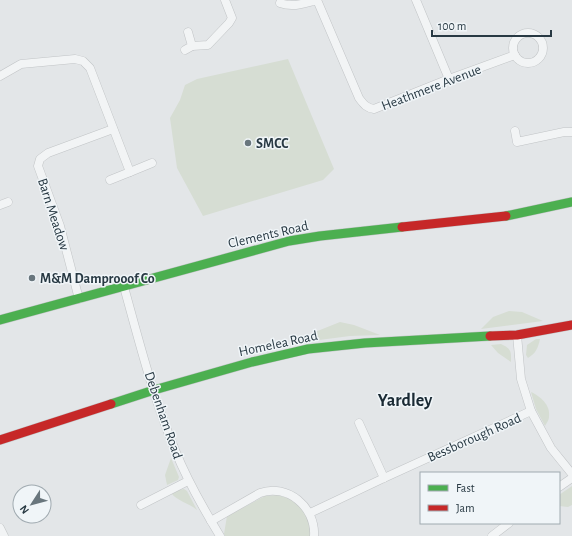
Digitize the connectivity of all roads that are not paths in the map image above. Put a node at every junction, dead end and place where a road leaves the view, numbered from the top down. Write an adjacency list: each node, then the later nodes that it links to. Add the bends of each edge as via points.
1 (225, 0): 5 (street, via 232,18 208,45 189,48)
2 (317, 0): 4 (street, via 287,6); 8 (street, Heathmere Avenue, via 365,106 374,109)
3 (416, 0): 8 (street)
4 (280, 3)
5 (188, 32)
6 (515, 55): 8 (street, Heathmere Avenue)
7 (0, 76): 9 (street, via 21,64 75,59 83,61 90,68)
8 (449, 79)
9 (113, 129): 13 (street); 17 (street, Barn Meadow, via 48,153 40,159 38,166 60,226)
10 (515, 131): 11 (street, via 517,142)
11 (572, 132)
12 (152, 163): 13 (street)
13 (130, 172): 14 (street)
14 (110, 180)
15 (572, 202): 16 (street, Clements Road, via 505,216 289,240)
16 (124, 287): 17 (street, Clements Road); 21 (street, Debenham Road)
17 (79, 299): 18 (street, Clements Road)
18 (0, 320)
19 (572, 325): 20 (street, Homelea Road)
20 (517, 335): 21 (street, Homelea Road, via 365,343 308,349); 22 (street, via 521,379)
21 (154, 390): 24 (street, Homelea Road); 28 (street, Debenham Road, via 174,449)
22 (531, 411): 25 (street, via 551,448); 26 (street, Bessborough Road)
23 (359, 423): 26 (street)
24 (0, 440)
25 (572, 474)
26 (384, 478): 31 (street, Bessborough Road)
27 (572, 478): 29 (street)
28 (188, 480): 30 (street); 32 (street, Debenham Road)
29 (560, 487)
30 (141, 505)
31 (310, 513): 32 (street, via 293,496 268,490); 37 (street)
32 (211, 521): 36 (street, Debenham Road)
33 (508, 524): 38 (street)
34 (0, 528): 35 (street)
35 (4, 536)
36 (220, 536)
37 (314, 536)
38 (492, 536)

